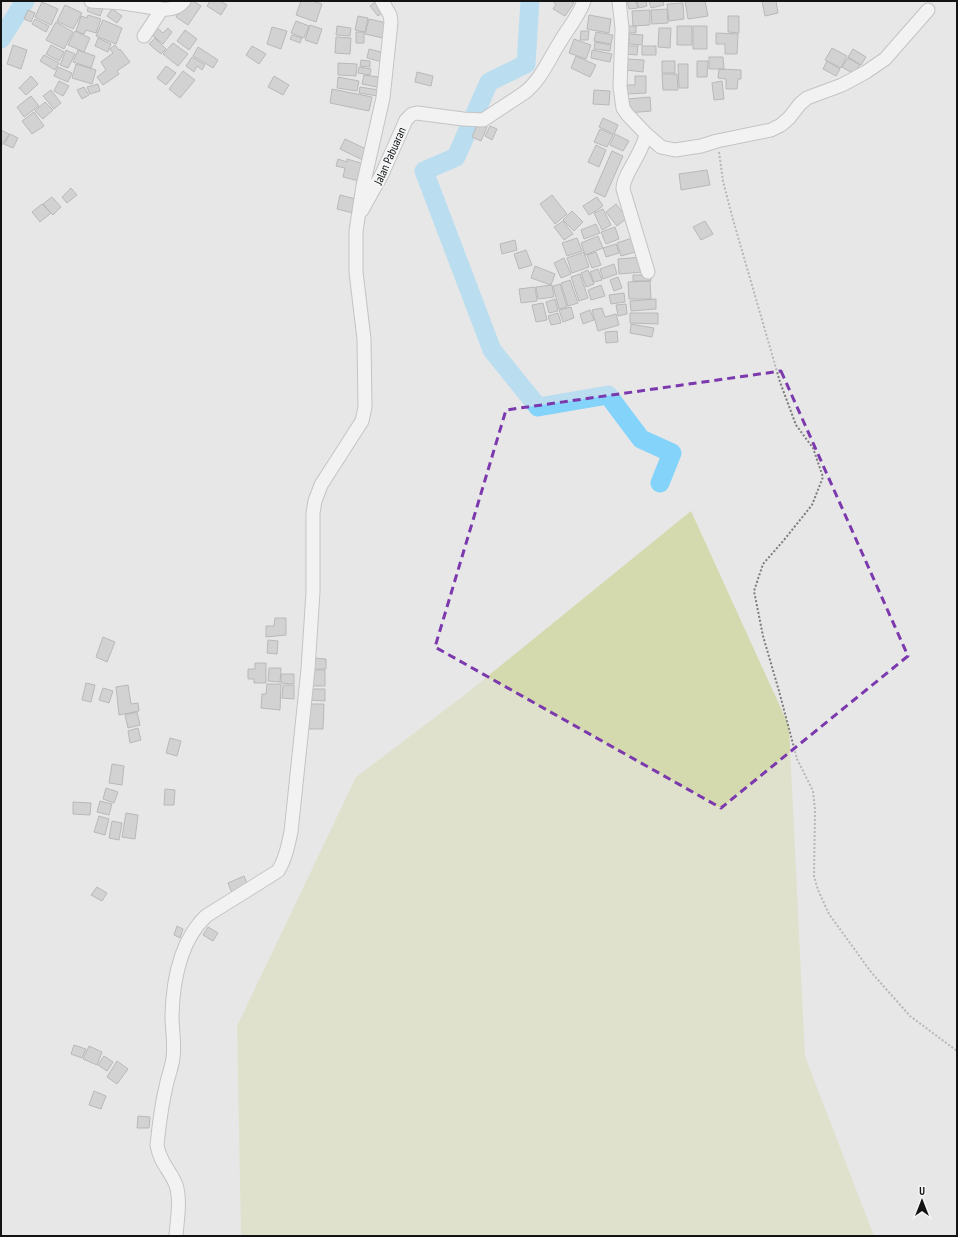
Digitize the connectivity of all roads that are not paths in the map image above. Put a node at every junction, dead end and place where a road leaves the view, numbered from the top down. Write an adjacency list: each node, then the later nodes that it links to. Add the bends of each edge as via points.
1 (91, 1): 6 (street)
2 (184, 1): 6 (street, via 169,10)
3 (382, 1): 10 (street, via 391,22 384,98)
4 (584, 1): 10 (street, Jalan Pabuaran, via 551,59 530,89 480,120 417,113 409,117 382,174)
5 (619, 1): 9 (street, via 622,28 620,87 623,108)
6 (162, 9): 8 (street)
7 (928, 10): 9 (street, via 885,59 842,85 807,98 789,118 771,130 675,150 661,147)
8 (144, 36)
9 (646, 134): 11 (street, via 645,142 623,185)
10 (358, 216): 12 (street, via 356,264 364,339 365,408 362,421 321,485 315,501 308,669 291,832 278,871 206,916 197,925 187,943 176,975 172,1016 173,1059 166,1083 157,1145 178,1194)
11 (648, 272)
12 (176, 1236)

